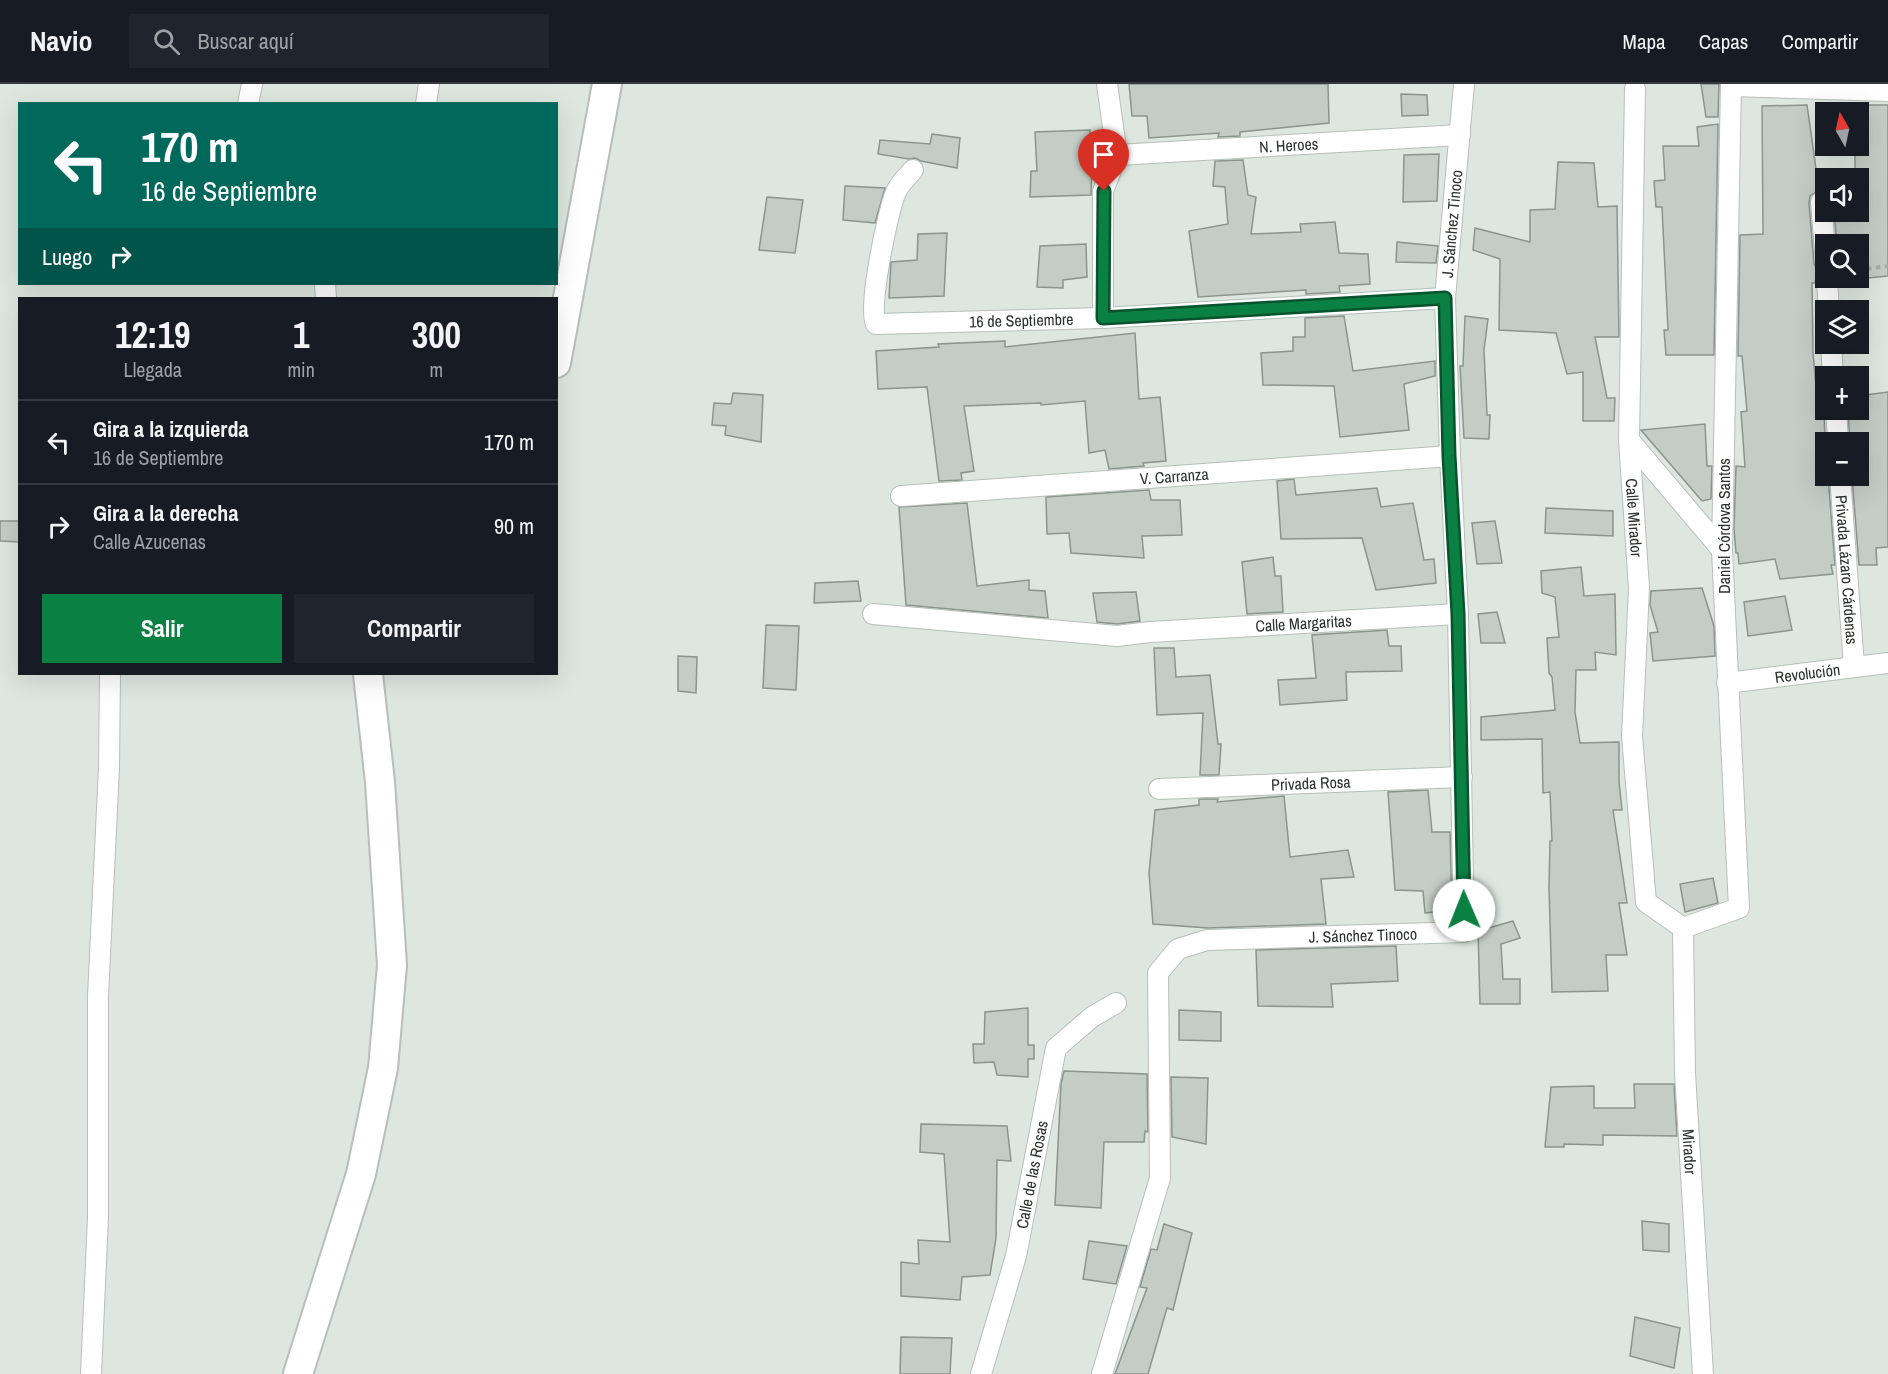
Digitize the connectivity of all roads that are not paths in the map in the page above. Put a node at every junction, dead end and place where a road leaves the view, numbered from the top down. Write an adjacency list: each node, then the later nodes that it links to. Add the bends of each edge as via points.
1 (252, 84): 9 (street)
2 (429, 84): 10 (street)
3 (608, 84): 16 (main road)
4 (1107, 84): 12 (street)
5 (1464, 84): 11 (street, J. Sánchez Tinoco)
6 (1731, 85): 8 (street); 21 (street, Daniel Córdova Santos)
7 (1635, 89): 17 (street, Calle Mirador)
8 (1888, 91)
9 (248, 102)
10 (426, 102)
11 (1460, 135): 12 (street, N. Heroes); 14 (street, J. Sánchez Tinoco)
12 (1117, 155): 15 (street, via 1104,191)
13 (913, 170): 15 (street, 16 de Septiembre, via 896,191 884,239 873,301 876,324)
14 (1445, 298): 15 (street, 16 de Septiembre); 18 (street, J. Sánchez Tinoco)
15 (1103, 318)
16 (558, 352)
17 (1629, 440): 21 (street); 31 (street, Calle Mirador, via 1638,588 1632,736 1646,902)
18 (1449, 456): 20 (street, V. Carranza); 23 (street, J. Sánchez Tinoco)
19 (1841, 486): 25 (street, Privada Lázaro Cárdenas)
20 (901, 496)
21 (1722, 550): 28 (street, Daniel Córdova Santos)
22 (873, 614): 23 (street, Calle Margaritas, via 1117,636)
23 (1458, 614): 29 (street, J. Sánchez Tinoco)
24 (1888, 663): 25 (street, Revolución)
25 (1854, 666): 28 (street, Revolución)
26 (110, 675): 33 (street, via 110,767 98,996 98,1217)
27 (368, 675): 34 (main road, via 392,965 383,1068 361,1174)
28 (1728, 683): 31 (street, Daniel Córdova Santos, via 1739,908)
29 (1462, 777): 30 (street, Privada Rosa); 36 (street, J. Sánchez Tinoco, via 1464,932 1207,940 1178,949 1158,973 1160,1178)
30 (1159, 789)
31 (1683, 928): 37 (street, Mirador, via 1685,1073)
32 (1116, 1003): 35 (street, Calle de las Rosas, via 1056,1047 1016,1256)
33 (91, 1374)
34 (298, 1374)
35 (981, 1374)
36 (1102, 1374)
37 (1703, 1374)

